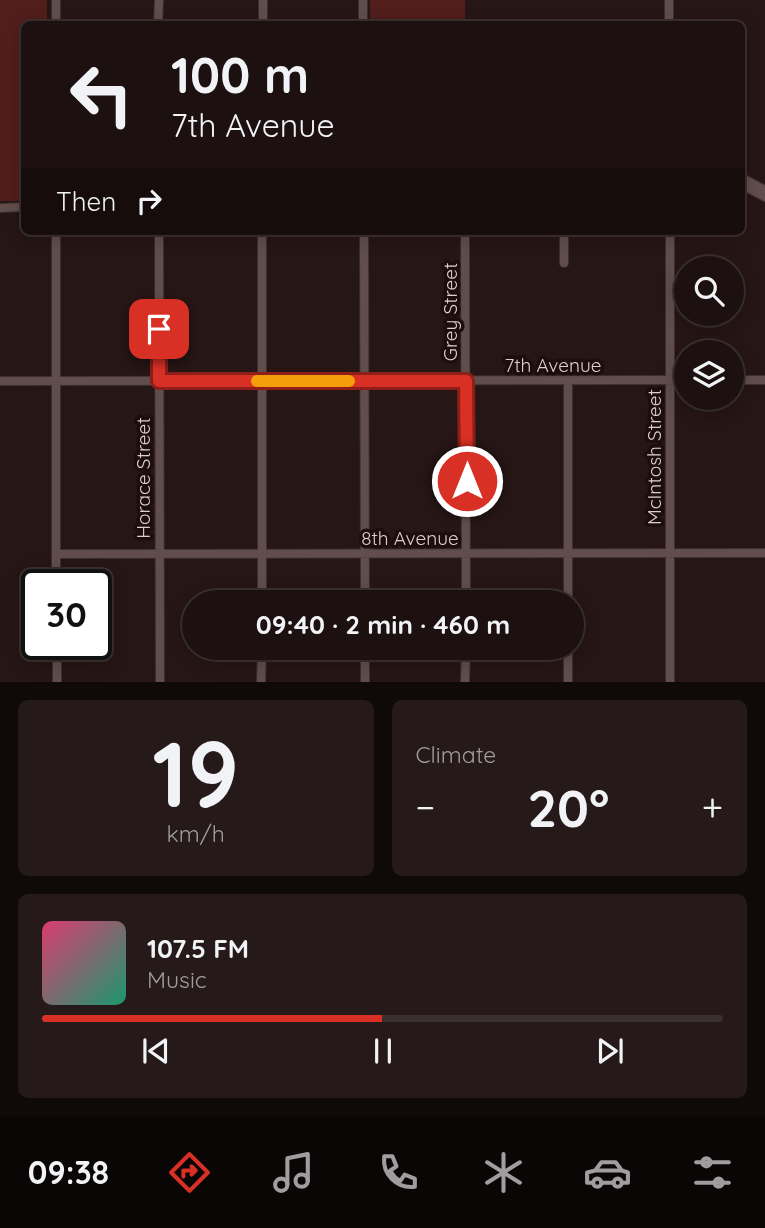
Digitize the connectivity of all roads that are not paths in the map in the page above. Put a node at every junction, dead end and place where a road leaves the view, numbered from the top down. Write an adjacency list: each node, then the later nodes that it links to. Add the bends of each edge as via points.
1 (56, 0): 6 (street)
2 (159, 0): 7 (street)
3 (262, 0): 8 (street)
4 (363, 0): 9 (street)
5 (668, 0): 10 (street)
6 (56, 21)
7 (159, 21)
8 (263, 21)
9 (363, 21)
10 (669, 21)
11 (745, 180): 13 (street)
12 (745, 187): 14 (street)
13 (765, 190)
14 (765, 197)
15 (21, 207): 16 (street)
16 (0, 208)
17 (56, 235): 30 (street)
18 (159, 235): 31 (street, Horace Street)
19 (262, 235): 32 (street)
20 (364, 235): 33 (street)
21 (466, 235): 34 (street, Grey Street)
22 (564, 235): 24 (street)
23 (670, 235): 26 (street, McIntosh Street)
24 (564, 263)
25 (568, 380): 26 (street, 7th Avenue); 34 (street, 7th Avenue); 36 (street)
26 (670, 380): 27 (street, 7th Avenue); 37 (street, McIntosh Street)
27 (674, 380)
28 (744, 380): 29 (street)
29 (765, 380)
30 (56, 381): 31 (street, 7th Avenue); 35 (street, 7th Avenue); 39 (street)
31 (159, 381): 32 (street, 7th Avenue); 40 (street, Horace Street)
32 (263, 381): 33 (street, 7th Avenue); 41 (street)
33 (364, 381): 34 (street, 7th Avenue); 42 (street)
34 (466, 381): 43 (street, Grey Street)
35 (0, 382)
36 (567, 553): 37 (street, 8th Avenue); 43 (street, 8th Avenue); 48 (street)
37 (670, 553): 38 (street, 8th Avenue); 60 (street, McIntosh Street)
38 (765, 553)
39 (56, 554): 40 (street, 8th Avenue); 44 (street)
40 (159, 554): 41 (street, 8th Avenue); 55 (street, Horace Street)
41 (263, 554): 42 (street, 8th Avenue); 45 (street)
42 (365, 554): 43 (street, 8th Avenue); 46 (street)
43 (466, 554): 47 (street, Grey Street)
44 (56, 569)
45 (262, 590)
46 (365, 590)
47 (466, 590)
48 (568, 590)
49 (57, 660): 54 (street)
50 (262, 660): 56 (street)
51 (365, 660): 57 (street)
52 (466, 660): 58 (street)
53 (568, 660): 59 (street)
54 (57, 682)
55 (160, 682)
56 (261, 682)
57 (365, 682)
58 (466, 682)
59 (568, 682)
60 (670, 682)

